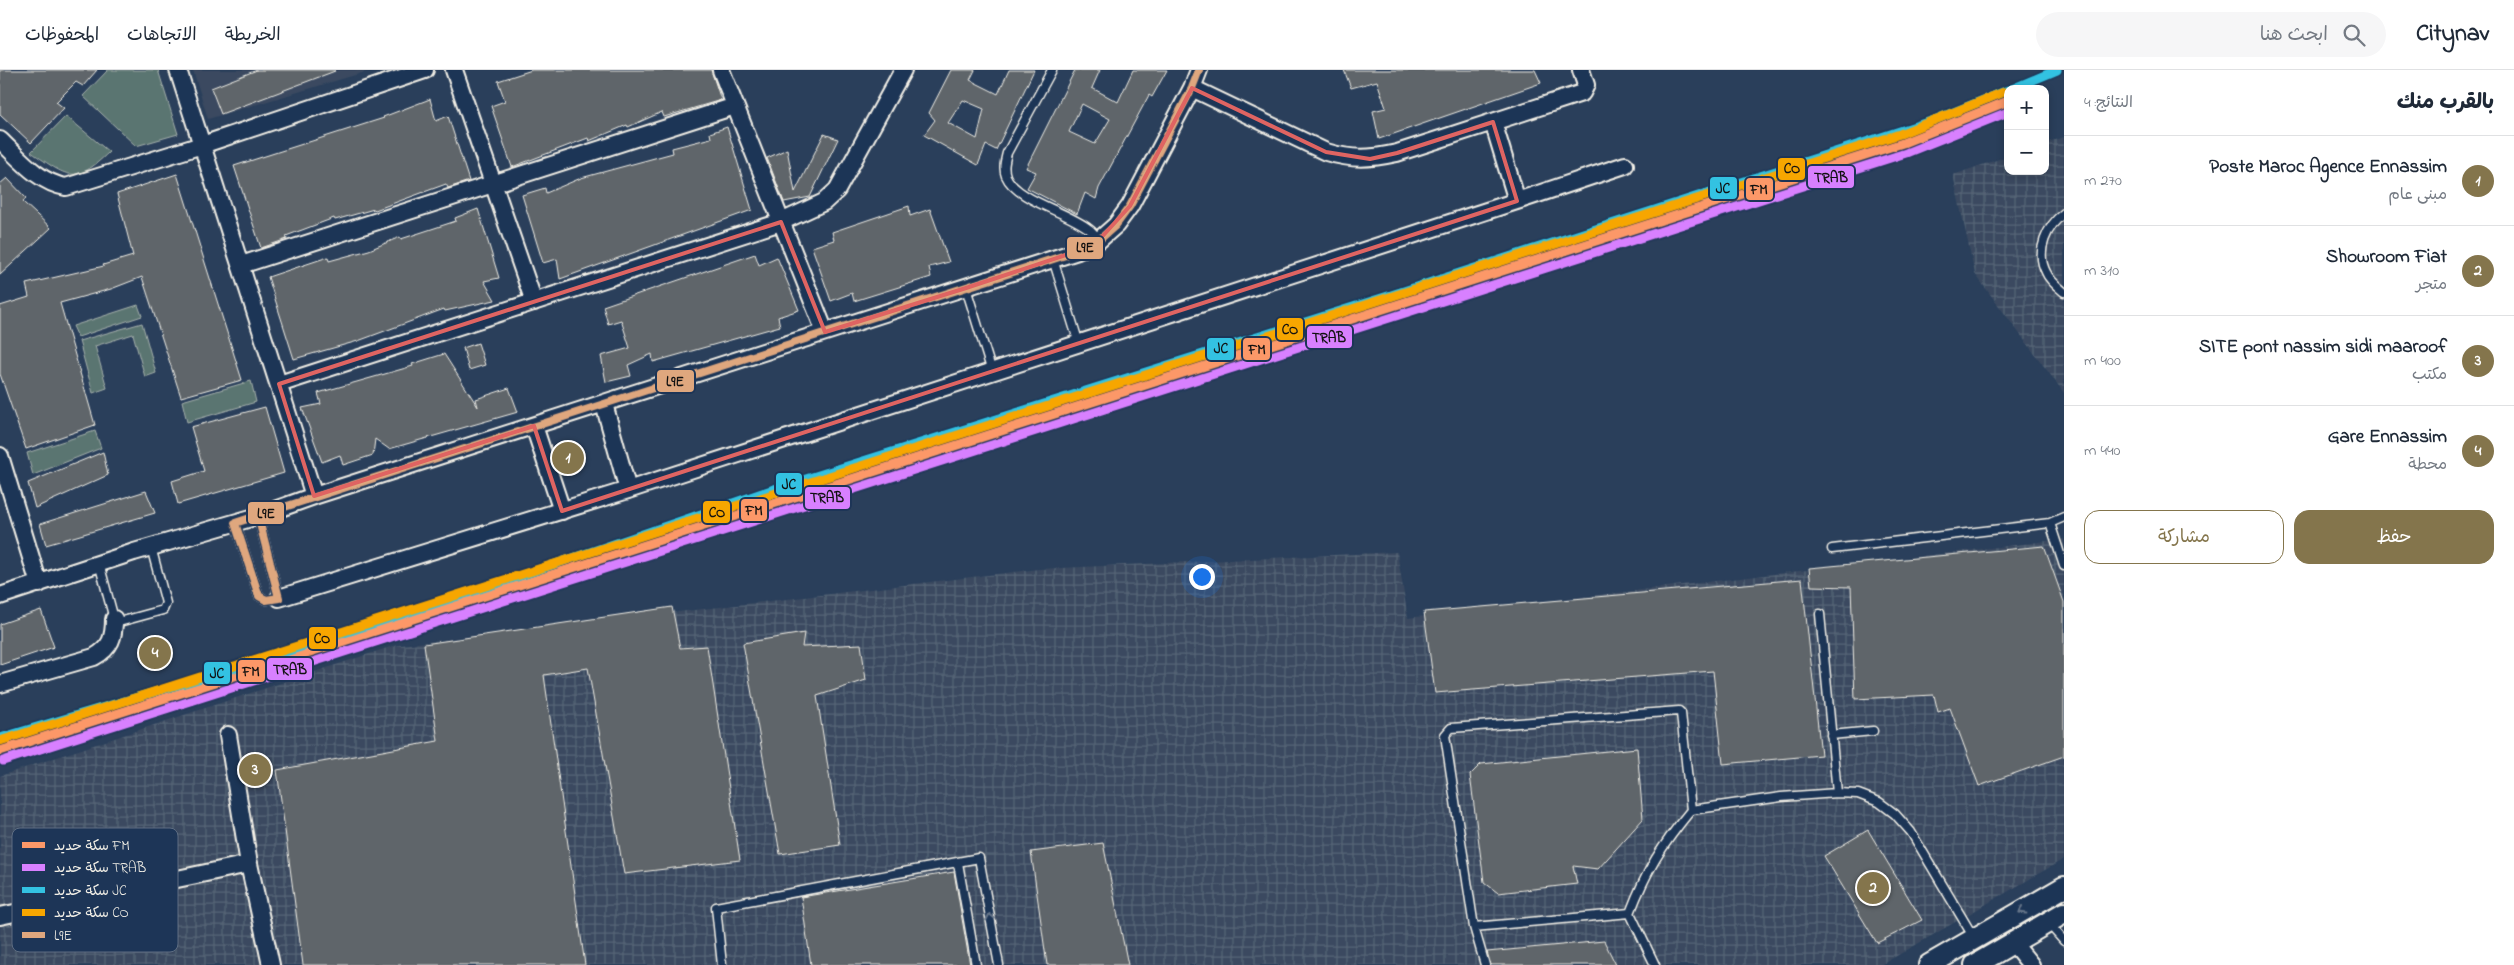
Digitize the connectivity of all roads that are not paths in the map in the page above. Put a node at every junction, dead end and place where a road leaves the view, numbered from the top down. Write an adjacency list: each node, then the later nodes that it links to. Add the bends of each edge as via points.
1 (178, 70): 12 (street)
2 (425, 70): 12 (street)
3 (454, 70): 15 (street)
4 (721, 70): 10 (street)
5 (904, 70): 18 (street, via 837,190 824,202)
6 (1052, 70): 19 (lane, via 1007,153 1005,175 1025,196 1089,228)
7 (1199, 70): 9 (street)
8 (1581, 70): 11 (street, via 1586,86 1582,93)
9 (1192, 88): 11 (street, via 1326,152 1347,158 1370,159 1397,153); 19 (street, via 1130,206)
10 (735, 106): 15 (street); 18 (street)
11 (1493, 122): 16 (street)
12 (202, 145): 13 (street, via 66,187 43,179); 21 (street)
13 (2, 147)
14 (1624, 166): 16 (street)
15 (494, 184): 21 (street); 24 (street)
16 (1517, 201): 26 (street)
17 (2064, 213): 23 (lane, via 2047,232 2042,248 2045,272)
18 (781, 222): 24 (street); 25 (street)
19 (1099, 240): 20 (street)
20 (1052, 259): 22 (street); 26 (lane)
21 (241, 266): 28 (street)
22 (966, 288): 25 (street); 27 (lane)
23 (2064, 292)
24 (534, 302): 28 (street)
25 (825, 332): 29 (street)
26 (1079, 344): 27 (street)
27 (992, 372): 32 (street)
28 (279, 384): 33 (street)
29 (604, 404): 30 (street); 32 (street)
30 (534, 426): 33 (street); 34 (street)
31 (0, 457): 43 (street)
32 (628, 490): 34 (street)
33 (314, 496): 35 (street)
34 (562, 510): 45 (street)
35 (258, 516): 37 (street); 45 (lane)
36 (2064, 517): 38 (lane)
37 (235, 523): 39 (street); 45 (lane, via 259,596 266,600)
38 (2050, 523): 40 (lane); 42 (lane)
39 (151, 547): 41 (street); 47 (lane, via 165,607 119,622)
40 (1832, 549)
41 (99, 564): 43 (street); 47 (lane)
42 (2064, 566)
43 (39, 584): 44 (street)
44 (0, 596)
45 (280, 598)
46 (1820, 614): 51 (lane)
47 (114, 618): 48 (street, via 111,643 101,653)
48 (0, 684)
49 (1873, 731): 51 (lane)
50 (228, 735): 55 (street)
51 (1831, 735): 52 (lane)
52 (1837, 793): 53 (lane); 61 (lane, via 1858,794 1879,802 1896,814 1911,832)
53 (1691, 810): 58 (lane, via 1657,854 1643,878); 60 (lane, via 1680,712 1451,728 1445,735)
54 (958, 863): 65 (lane, via 716,907); 66 (lane); 67 (lane, one-way to 54, via 979,858)
55 (249, 864): 56 (street); 64 (street)
56 (178, 879)
57 (2064, 887): 61 (street, one-way to 61)
58 (1630, 913): 60 (lane); 69 (lane)
59 (2056, 918): 62 (lane); 63 (street)
60 (1474, 927): 68 (lane)
61 (1974, 939): 70 (street)
62 (2064, 941)
63 (2014, 944): 71 (street); 72 (street)
64 (271, 965)
65 (722, 965)
66 (976, 965)
67 (999, 965)
68 (1485, 965)
69 (1655, 965)
70 (1929, 965)
71 (1975, 965)
72 (2031, 965)

